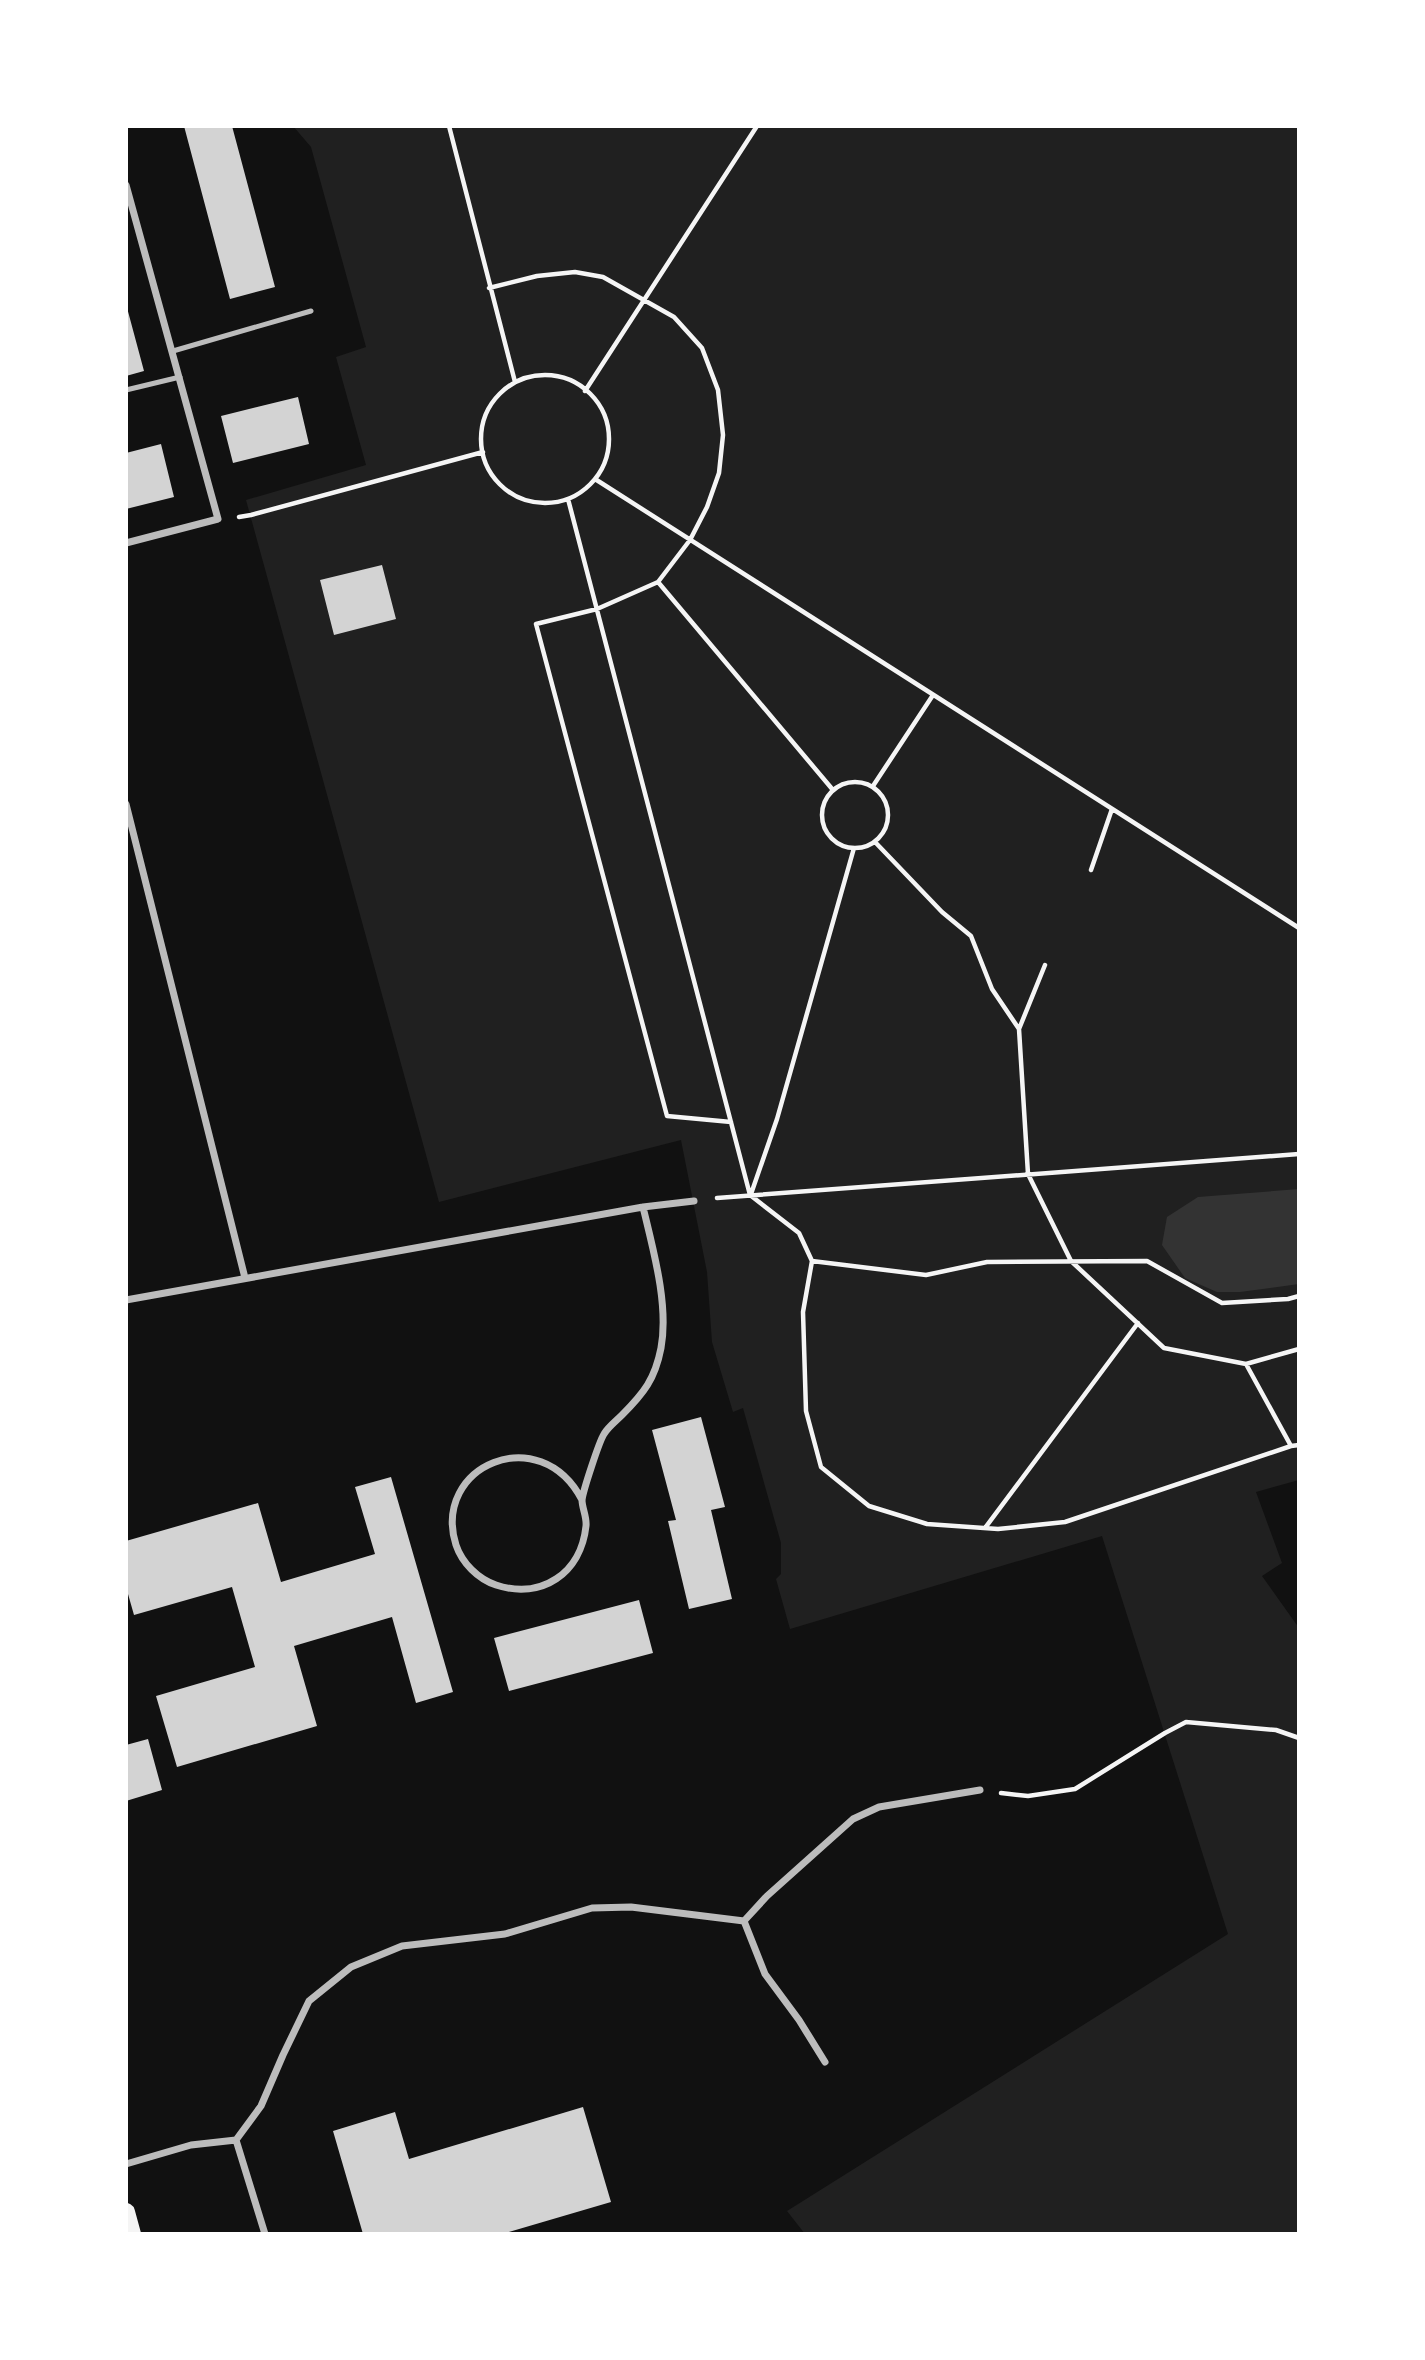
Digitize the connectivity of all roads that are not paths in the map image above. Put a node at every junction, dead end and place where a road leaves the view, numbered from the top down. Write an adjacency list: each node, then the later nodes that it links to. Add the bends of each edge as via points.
1 (126, 185): 3 (street)
2 (311, 312): 3 (lane)
3 (173, 351): 4 (street)
4 (180, 377): 5 (lane); 6 (street, via 218,519)
5 (126, 390)
6 (126, 543)
7 (126, 804): 10 (street)
8 (694, 1201): 9 (street)
9 (643, 1206): 10 (street); 12 (street, via 662,1312 655,1373 642,1395 604,1433)
10 (245, 1278): 11 (street)
11 (126, 1300)
12 (582, 1500): 12 (street, via 587,1522 583,1545 572,1566 535,1589 511,1590 487,1582 469,1567 457,1545 453,1522 457,1499 471,1477 490,1464 512,1457 536,1458 557,1468 574,1484)
13 (980, 1790): 14 (street, via 879,1807 853,1819)
14 (744, 1921): 15 (street, via 765,1973); 16 (street, via 631,1907 592,1908 505,1934 402,1946 351,1967 309,2001 261,2106)
15 (825, 2062)
16 (236, 2140): 17 (street, via 191,2145); 20 (street)
17 (126, 2164)
18 (126, 2212): 19 (main road)
19 (132, 2234)
20 (265, 2234)

